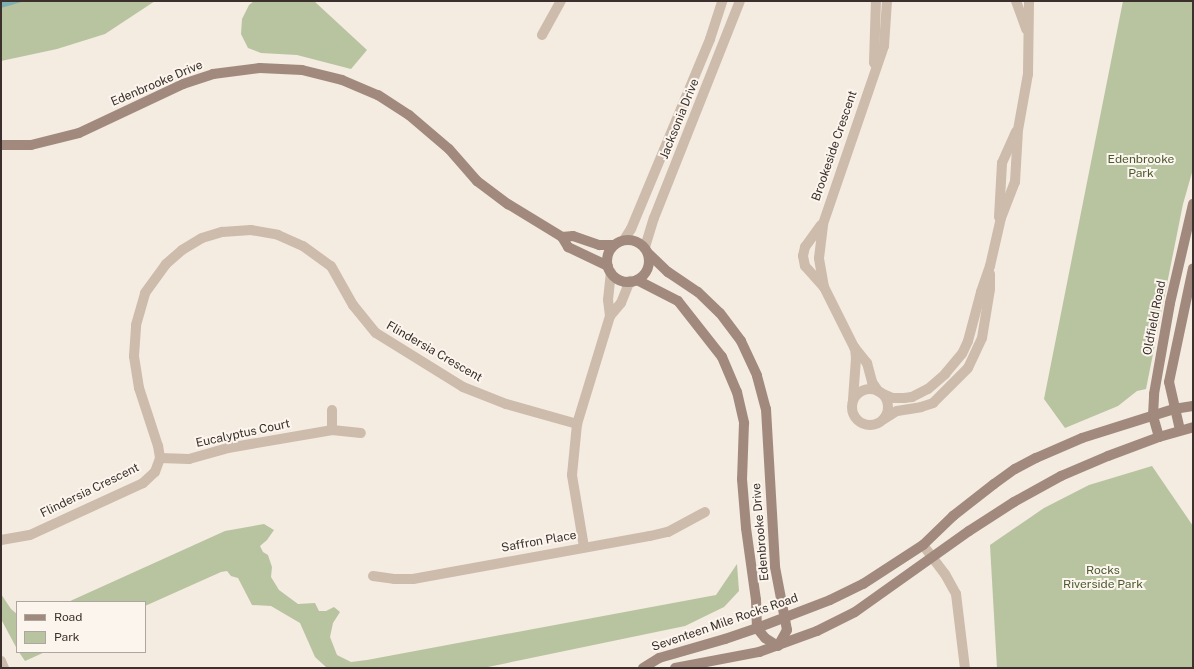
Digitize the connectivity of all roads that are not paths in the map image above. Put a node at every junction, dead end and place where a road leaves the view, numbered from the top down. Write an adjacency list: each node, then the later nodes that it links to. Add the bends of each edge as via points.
1 (561, 1): 8 (street)
2 (722, 1): 17 (street, Jacksonia Drive, via 710,39 631,230)
3 (740, 1): 19 (street, Jacksonia Drive, via 654,218)
4 (876, 1): 10 (street, Brookeside Crescent)
5 (887, 1): 10 (street, Brookeside Crescent, via 885,42)
6 (1016, 1): 9 (street)
7 (1030, 1): 9 (street)
8 (542, 35)
9 (1028, 43): 11 (street, via 1027,81)
10 (873, 77): 15 (street, Brookeside Crescent)
11 (1019, 125): 14 (street, via 1016,182); 14 (street, via 1002,162)
12 (1, 145): 16 (street, Edenbrooke Drive, via 31,145 78,133 183,84 213,74 260,68 302,70 342,80 378,95 409,115 448,149 477,181 508,204)
13 (1192, 211): 32 (street, Oldfield Road, via 1169,312 1154,394)
14 (999, 223): 20 (street)
15 (822, 224): 24 (street, Brookeside Crescent, via 819,253); 24 (street, Brookeside Crescent, via 806,244 803,256 808,270)
16 (562, 237): 18 (street, Edenbrooke Drive, via 574,236 600,245); 22 (street, Edenbrooke Drive, via 568,247)
17 (624, 240): 18 (street); 19 (street, via 635,241)
18 (614, 245): 22 (street, via 608,254)
19 (646, 250): 23 (street, via 649,265); 47 (street, Edenbrooke Drive, via 668,272 698,292 720,313 740,341 757,376 766,409 775,567)
20 (990, 266): 27 (street, via 966,346 942,377 928,389 912,397 892,398); 33 (street, via 990,289 982,338 968,368 933,403 897,411)
21 (1193, 268): 30 (street, via 1169,382)
22 (609, 269): 23 (street, via 623,281); 25 (street)
23 (634, 281): 25 (street); 48 (street, Edenbrooke Drive, via 678,302 722,357 737,392 744,423 742,479)
24 (824, 287): 26 (street, Brookeside Crescent)
25 (610, 316): 34 (street)
26 (854, 346): 27 (street, Brookeside Crescent, via 867,363 872,382); 28 (street, Brookeside Crescent, via 856,358)
27 (880, 392): 28 (street, via 871,389 863,391 856,396); 33 (street, via 888,406)
28 (853, 403): 33 (street, via 854,414 861,422 871,425)
29 (1193, 406): 30 (street, Seventeen Mile Rocks Road)
30 (1174, 409): 32 (street, Seventeen Mile Rocks Road); 37 (street)
31 (332, 410): 36 (street)
32 (1153, 416): 39 (street, Oldfield Road); 43 (street, Seventeen Mile Rocks Road, via 1082,438 1015,469 973,499)
33 (884, 419)
34 (576, 424): 40 (street, Flindersia Crescent, via 506,404 463,387 376,333 353,305 331,266 303,246 272,234 251,230 222,232 202,238 166,264 146,293 136,324 134,356 138,388); 44 (street, via 572,475)
35 (1193, 427): 37 (street)
36 (332, 430): 38 (street, Eucalyptus Court); 40 (street, Eucalyptus Court, via 228,448 189,459)
37 (1180, 430): 39 (street)
38 (361, 433)
39 (1159, 436): 45 (street, via 1061,476 1014,502)
40 (160, 458): 42 (street, Flindersia Crescent, via 155,472 143,483 30,535)
41 (705, 512): 44 (street, Saffron Place, via 668,532)
42 (1, 540)
43 (923, 545): 45 (street); 47 (street, Seventeen Mile Rocks Road, via 863,584 830,600)
44 (584, 547): 46 (street, Saffron Place, via 413,579)
45 (932, 558): 49 (street, via 855,612 818,631); 54 (street, via 956,594)
46 (373, 576)
47 (786, 616): 48 (street, Seventeen Mile Rocks Road); 49 (street, Edenbrooke Drive, via 787,630)
48 (757, 628): 49 (street, via 765,638); 52 (street, Seventeen Mile Rocks Road, via 659,658)
49 (778, 646): 53 (street, via 732,658)
50 (1, 660): 51 (street)
51 (4, 668)
52 (643, 668)
53 (675, 668)
54 (965, 668)

